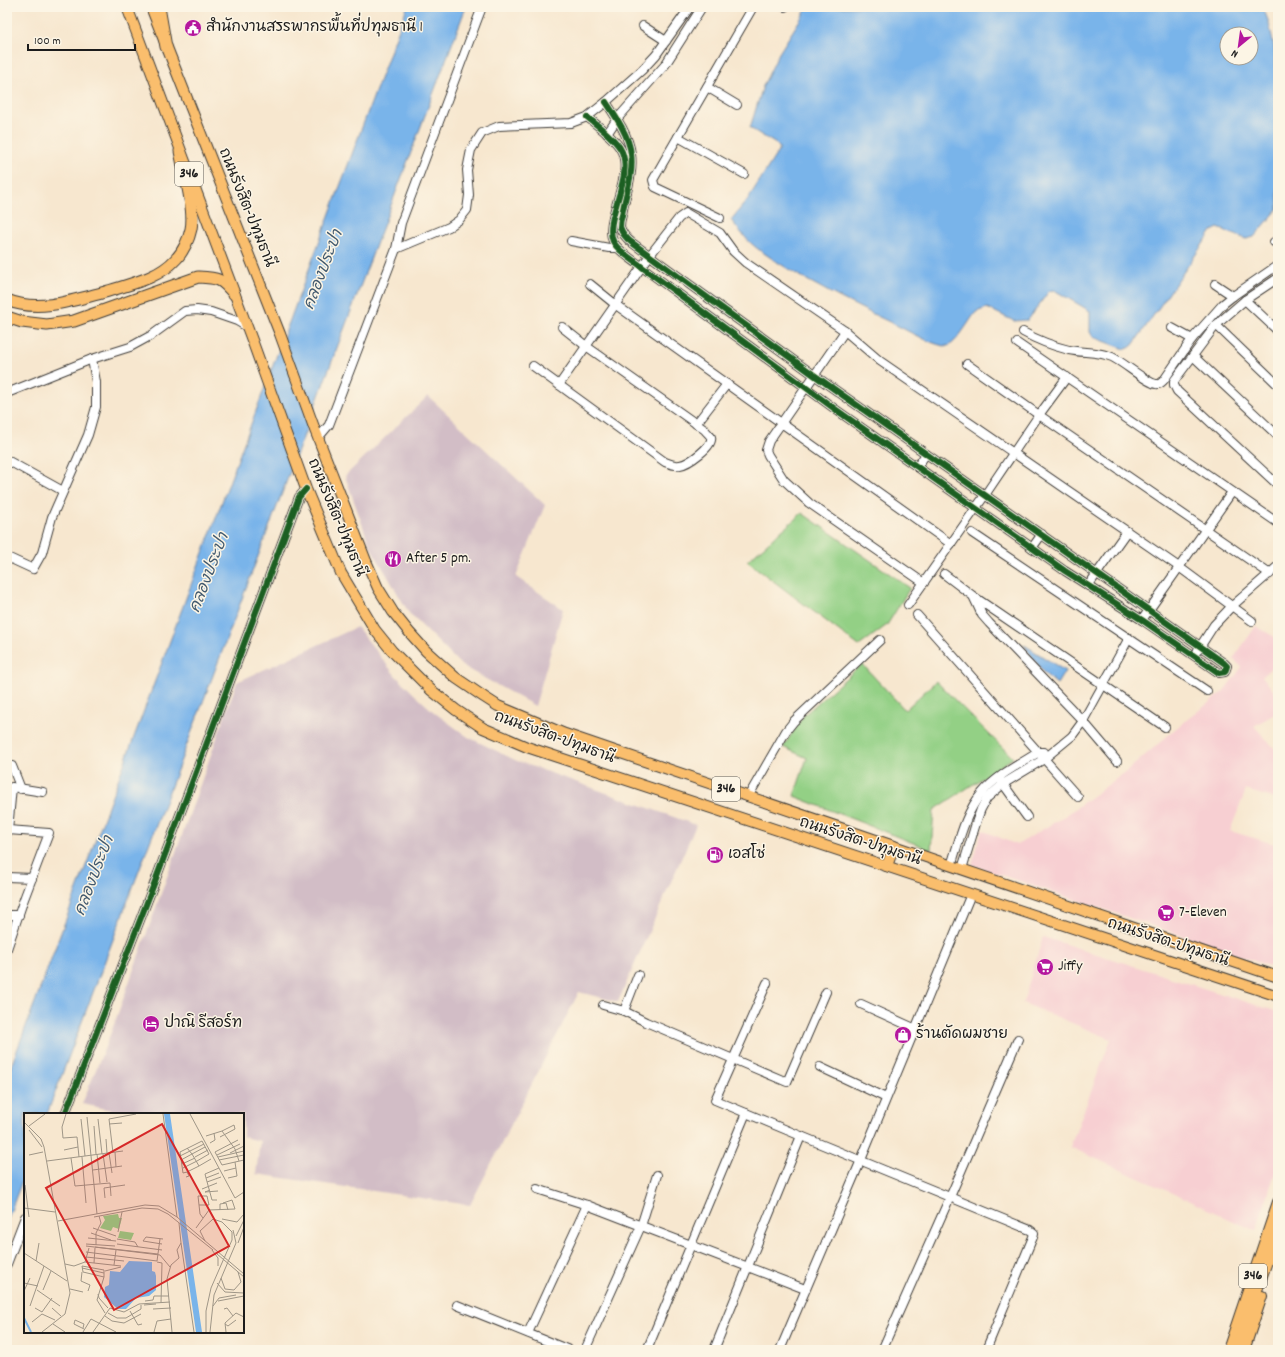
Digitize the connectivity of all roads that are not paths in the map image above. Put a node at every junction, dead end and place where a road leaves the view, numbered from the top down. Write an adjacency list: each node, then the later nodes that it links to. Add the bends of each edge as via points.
1 (127, 7): 18 (main road, ถนนรังสิต-ปทุมธานี / 346)
2 (152, 7): 10 (main road, ถนนรังสิต-ปทุมธานี / 346)
3 (159, 7): 10 (highway)
4 (482, 7): 23 (street, via 401,223)
5 (690, 7): 9 (street)
6 (702, 7): 15 (street, via 665,65)
7 (753, 7): 11 (street)
8 (643, 26): 9 (street)
9 (666, 41): 12 (street, via 642,70)
10 (166, 47): 60 (main road, ถนนรังสิต-ปทุมธานี / 346)
11 (707, 87): 13 (street); 17 (street)
12 (606, 102): 14 (street); 15 (street)
13 (737, 105)
14 (587, 117): 16 (street); 23 (street, via 571,123 499,126 482,133 471,150 467,170 467,210 449,227)
15 (617, 119): 16 (street); 24 (street, via 632,154 632,172 620,226 624,236)
16 (607, 134): 22 (street, via 620,148 624,157 624,174 612,221 612,235)
17 (678, 137): 19 (street); 20 (street, via 654,176 655,187)
18 (180, 151): 30 (main road, ถนนรังสิต-ปทุมธานี / 346); 32 (highway, via 191,208 191,228 177,259 143,281 68,302 30,305)
19 (744, 174)
20 (720, 218)
21 (571, 241): 22 (street)
22 (618, 248): 26 (street)
23 (396, 249): 60 (street, via 329,425)
24 (650, 256): 26 (street); 40 (street, via 679,218 686,213 692,215 720,233 746,263); 50 (street)
25 (1278, 265): 31 (street)
26 (642, 268): 34 (street); 55 (street)
27 (1278, 278): 33 (street)
28 (590, 284): 34 (street)
29 (1215, 284): 31 (street)
30 (234, 294): 35 (highway, via 224,282 213,277 198,277 74,321 47,325); 37 (main road, ถนนรังสิต-ปทุมธานี / 346)
31 (1232, 296): 43 (street)
32 (7, 300)
33 (1245, 300): 36 (street); 41 (street)
34 (616, 305): 45 (street); 52 (street)
35 (7, 317)
36 (1216, 326): 46 (street); 54 (street)
37 (247, 327): 47 (street, via 211,312 185,311 152,335 130,347); 67 (main road, ถนนรังสิต-ปทุมธานี / 346)
38 (562, 327): 45 (street)
39 (1172, 328): 43 (street)
40 (845, 331): 50 (street); 62 (street, via 880,361)
41 (1278, 331)
42 (1023, 332): 43 (street, via 1069,350 1098,353 1113,358 1156,384 1164,380)
43 (1192, 339)
44 (1017, 343): 51 (street)
45 (586, 346): 53 (street); 59 (street)
46 (1193, 356): 61 (street); 66 (street, via 1174,381 1177,391)
47 (92, 359): 56 (street); 68 (street, via 96,382 96,407 88,435)
48 (967, 364): 57 (street)
49 (533, 366): 53 (street)
50 (814, 375): 55 (street); 63 (street)
51 (1066, 378): 57 (street); 69 (street)
52 (727, 384): 58 (street); 59 (street)
53 (559, 385): 59 (street, via 655,456 674,465 690,461 709,446 711,437)
54 (1278, 385)
55 (805, 388): 58 (street); 65 (street)
56 (7, 393)
57 (1039, 415): 62 (street); 73 (street)
58 (781, 422): 77 (street); 85 (street, via 766,450 784,480 809,503)
59 (696, 424)
60 (317, 434): 108 (main road, ถนนรังสิต-ปทุมธานี / 346, via 378,588 409,632 440,665 484,698 519,715 565,734)
61 (1278, 436)
62 (1013, 453): 70 (street); 74 (street)
63 (926, 454): 65 (street); 70 (street)
64 (7, 460): 68 (street)
65 (917, 467): 71 (street)
66 (1278, 485)
67 (306, 490): 113 (main road, ถนนรังสิต-ปทุมธานี / 346, via 342,573 375,630 430,690 470,720 505,738 554,757); 135 (street, via 299,497 154,884)
68 (63, 491): 79 (street, via 52,517 42,553 33,569)
69 (1232, 492): 72 (street); 73 (street)
70 (986, 495): 71 (street); 76 (street)
71 (977, 508): 77 (street); 78 (street)
72 (1278, 523)
73 (1205, 530): 81 (street); 84 (street)
74 (1127, 531): 81 (street); 82 (street)
75 (972, 533): 94 (street)
76 (1042, 534): 78 (street); 82 (street)
77 (951, 544): 85 (street)
78 (1032, 548): 86 (street)
79 (7, 557)
80 (1278, 566): 84 (street)
81 (1179, 568): 89 (street); 90 (street)
82 (1096, 573): 86 (street); 90 (street)
83 (944, 574): 87 (street)
84 (1270, 574): 89 (street)
85 (924, 583): 88 (street)
86 (1088, 586): 92 (street)
87 (973, 596): 98 (street); 100 (street, via 989,623)
88 (908, 605)
89 (1231, 607): 93 (street); 96 (street, via 1214,624)
90 (1149, 610): 92 (street); 96 (street)
91 (917, 615): 102 (street)
92 (1142, 620): 97 (street)
93 (1252, 621)
94 (1128, 638): 98 (street); 99 (street)
95 (880, 640): 108 (street, via 794,721)
96 (1200, 646): 97 (street); 97 (street, via 1224,663 1226,672 1219,673)
97 (1194, 656)
98 (1103, 684): 100 (street); 101 (street)
99 (1207, 692)
100 (1082, 721): 102 (street, via 1072,736); 103 (street)
101 (1166, 727)
102 (1042, 756): 105 (street); 109 (street)
103 (1117, 761)
104 (7, 765): 106 (street, via 12,766)
105 (1001, 781): 110 (street); 114 (street, via 981,793 972,807); 115 (street, via 981,808)
106 (21, 789): 107 (street); 111 (street, via 12,787)
107 (44, 792)
108 (748, 797): 112 (main road, ถนนรังสิต-ปทุมธานี / 346)
109 (1078, 797)
110 (1027, 817)
111 (8, 830): 117 (street, via 49,833)
112 (894, 846): 113 (main road); 114 (main road, ถนนรังสิต-ปทุมธานี / 346)
113 (887, 866): 118 (main road, ถนนรังสิต-ปทุมธานี / 346)
114 (951, 866): 115 (main road, ถนนรังสิต-ปทุมธานี / 346)
115 (962, 869): 123 (main road, ถนนรังสิต-ปทุมธานี / 346)
116 (7, 877): 117 (street)
117 (32, 878): 120 (street)
118 (971, 894): 126 (main road, ถนนรังสิต-ปทุมธานี / 346); 130 (street)
119 (7, 915): 120 (street)
120 (18, 915): 121 (street)
121 (7, 949)
122 (638, 974): 129 (street)
123 (1278, 976)
124 (767, 982): 132 (street)
125 (826, 992): 132 (street, via 787,1082)
126 (1278, 997)
127 (862, 1004): 130 (street)
128 (603, 1005): 129 (street)
129 (624, 1011): 132 (street)
130 (916, 1028): 134 (street)
131 (1018, 1039): 141 (street)
132 (732, 1059): 136 (street, via 715,1100)
133 (820, 1067): 134 (street)
134 (886, 1098): 138 (street)
135 (64, 1113)
136 (746, 1113): 137 (street); 147 (street)
137 (801, 1136): 138 (street); 150 (street)
138 (861, 1160): 141 (street); 151 (street)
139 (657, 1175): 145 (street)
140 (537, 1189): 143 (street)
141 (950, 1197): 160 (street); 161 (street, via 1034,1233)
142 (1278, 1202): 162 (main road, 346)
143 (587, 1205): 145 (street); 153 (street)
144 (24, 1220): 149 (street)
145 (641, 1226): 147 (street); 156 (street)
146 (1277, 1233): 163 (main road)
147 (692, 1245): 150 (street); 157 (street)
148 (1278, 1251): 164 (main road, 346)
149 (7, 1264)
150 (749, 1267): 151 (street); 158 (street)
151 (805, 1289): 159 (street)
152 (457, 1305): 153 (street)
153 (528, 1333): 154 (street)
154 (549, 1346): 155 (street)
155 (569, 1350)
156 (585, 1350)
157 (647, 1350)
158 (714, 1350)
159 (780, 1350)
160 (882, 1350)
161 (986, 1350)
162 (1228, 1350)
163 (1236, 1350)
164 (1244, 1350)

